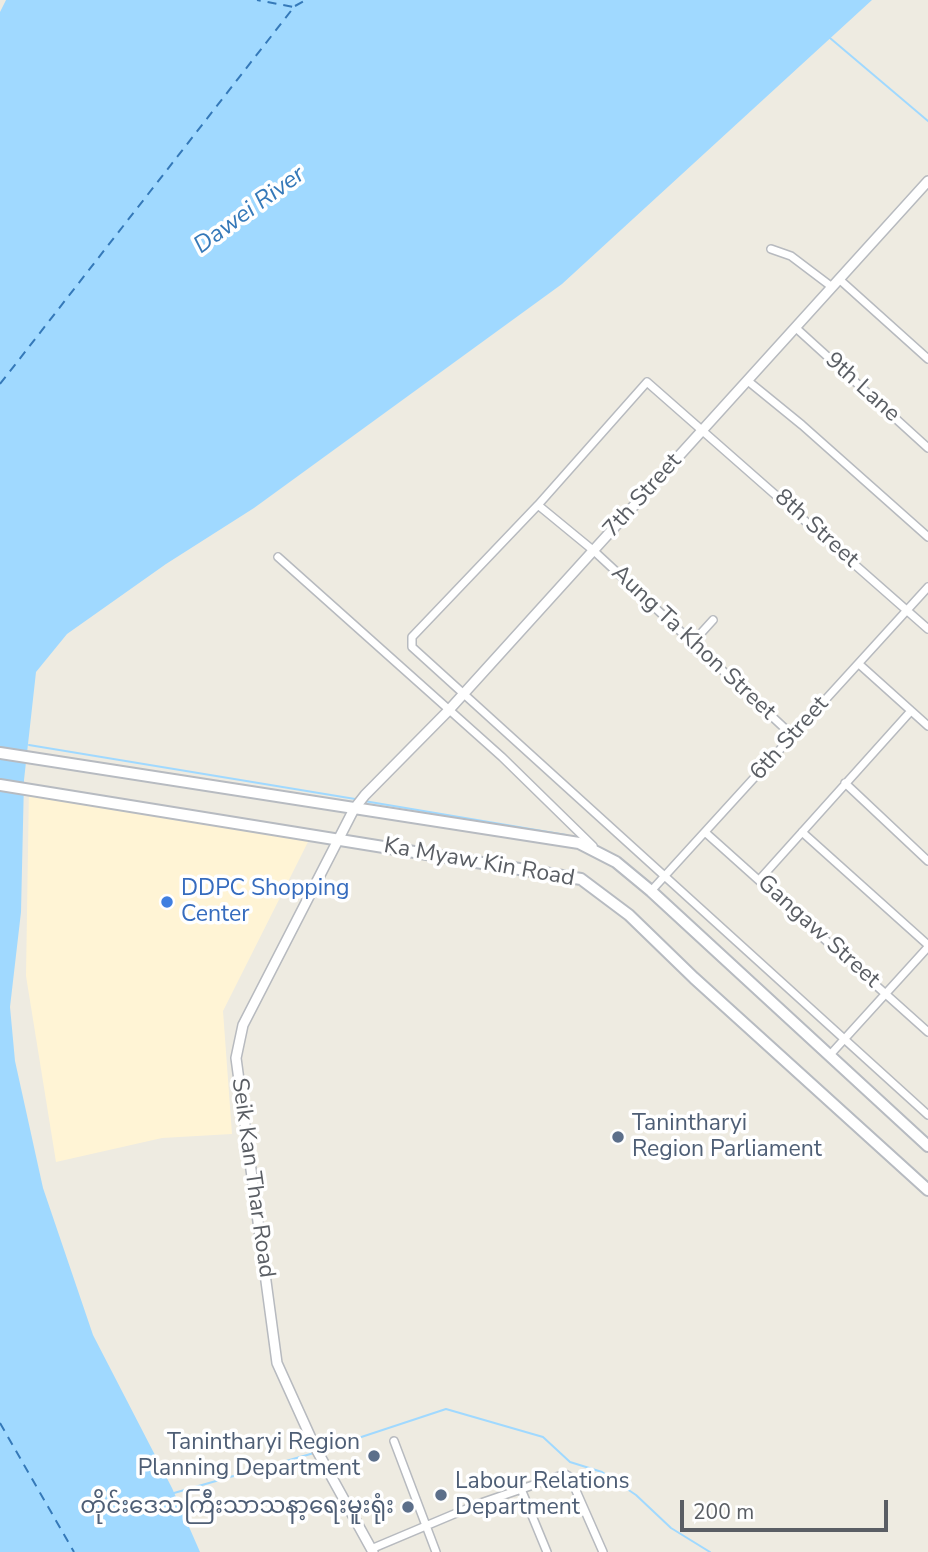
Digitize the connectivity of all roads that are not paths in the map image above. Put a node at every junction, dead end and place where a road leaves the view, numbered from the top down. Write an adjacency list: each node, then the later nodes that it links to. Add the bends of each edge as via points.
1 (928, 181): 3 (street, 7th Street)
2 (771, 249): 3 (street, via 792,256)
3 (835, 283): 4 (street, 7th Street); 5 (street)
4 (796, 328): 6 (street, 7th Street); 8 (street, 9th Lane)
5 (928, 359)
6 (748, 381): 7 (street, 7th Street); 10 (street)
7 (704, 429): 9 (street, 8th Street, via 647,382); 11 (street, 7th Street); 14 (street, 8th Street)
8 (928, 448)
9 (538, 505): 11 (street, Aung Ta Khon Street); 19 (street, via 412,637 412,647)
10 (928, 537)
11 (594, 551): 17 (street, Aung Ta Khon Street); 19 (street, 7th Street)
12 (278, 557): 20 (street)
13 (928, 587): 14 (street, 6th Street)
14 (907, 610): 16 (street, 8th Street); 18 (street, 6th Street)
15 (713, 620): 17 (street)
16 (928, 629)
17 (693, 642): 23 (street, Aung Ta Khon Street)
18 (859, 664): 21 (street); 23 (street, 6th Street)
19 (463, 694): 20 (street, 7th Street); 33 (street)
20 (448, 711): 27 (street, 7th Street); 31 (street)
21 (910, 712): 22 (street); 25 (street)
22 (928, 726)
23 (793, 736): 29 (street, 6th Street)
24 (0, 753): 27 (main road, Ka Myaw Kin Road)
25 (845, 783): 28 (street); 32 (street)
26 (0, 785): 30 (main road, Ka Myaw Kin Road)
27 (354, 809): 30 (street, Seik Kan Thar Road); 31 (main road, Ka Myaw Kin Road)
28 (802, 832): 34 (street); 36 (street)
29 (706, 834): 33 (street, 6th Street); 34 (street, Gangaw Street)
30 (339, 839): 43 (main road, Ka Myaw Kin Road, via 567,875 594,887); 47 (street, Seik Kan Thar Road, via 243,1025 236,1058 277,1363 320,1457)
31 (596, 849): 35 (main road, Ka Myaw Kin Road)
32 (926, 856)
33 (663, 878): 35 (street, 6th Street); 39 (street)
34 (761, 879): 37 (street, Gangaw Street)
35 (651, 891): 40 (main road, Ka Myaw Kin Road)
36 (928, 946): 37 (street)
37 (886, 994): 38 (street, Gangaw Street); 39 (street)
38 (928, 1032)
39 (844, 1040): 40 (street); 41 (street)
40 (829, 1056): 42 (main road, Ka Myaw Kin Road)
41 (928, 1115)
42 (928, 1146)
43 (928, 1190)
44 (394, 1441): 46 (street)
45 (521, 1489): 46 (street); 49 (street); 50 (street, via 560,1475 570,1477)
46 (426, 1527): 47 (street); 48 (street)
47 (372, 1550)
48 (436, 1552)
49 (547, 1552)
50 (603, 1552)

